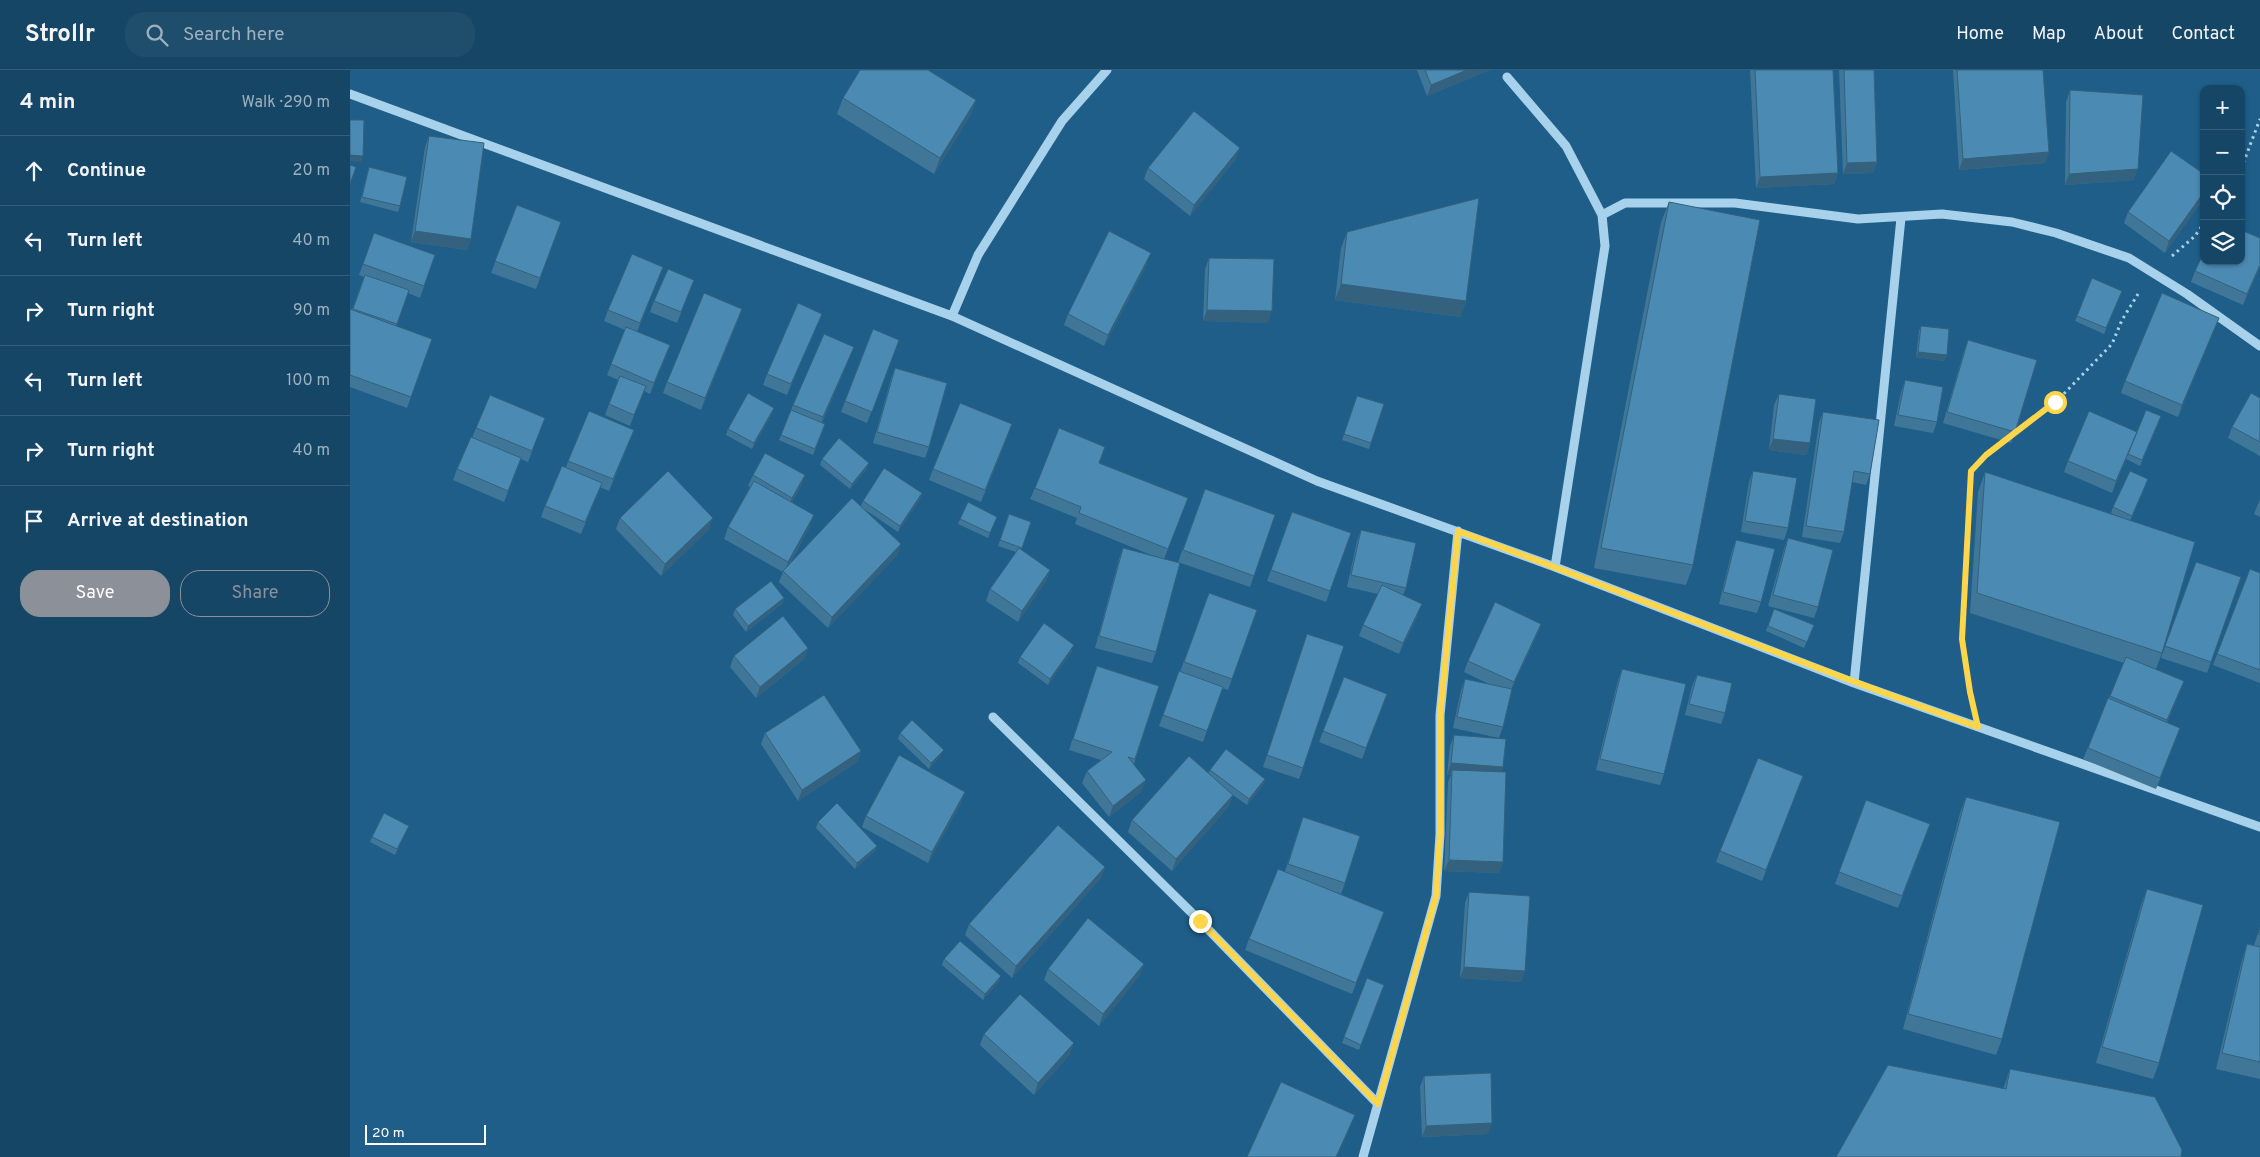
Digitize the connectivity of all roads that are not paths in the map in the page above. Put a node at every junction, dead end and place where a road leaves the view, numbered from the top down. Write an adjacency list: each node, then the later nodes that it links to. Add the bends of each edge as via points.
1 (1107, 70): 6 (street, via 1062,121 978,255)
2 (1507, 77): 4 (street, via 1566,146)
3 (350, 94): 6 (street)
4 (1602, 215): 5 (street, via 1625,204 1735,203 1858,219); 9 (street, via 1605,246)
5 (1900, 218): 7 (street, via 1942,214 2012,222 2129,258); 10 (street)
6 (952, 316): 8 (street, via 1317,481)
7 (2260, 346)
8 (1458, 531): 9 (street); 13 (street, via 1440,715 1440,834 1436,896)
9 (1556, 567): 10 (street)
10 (1854, 683): 12 (street)
11 (993, 717): 13 (street, via 1200,921)
12 (2260, 827)
13 (1378, 1104): 14 (street)
14 (1363, 1157)

